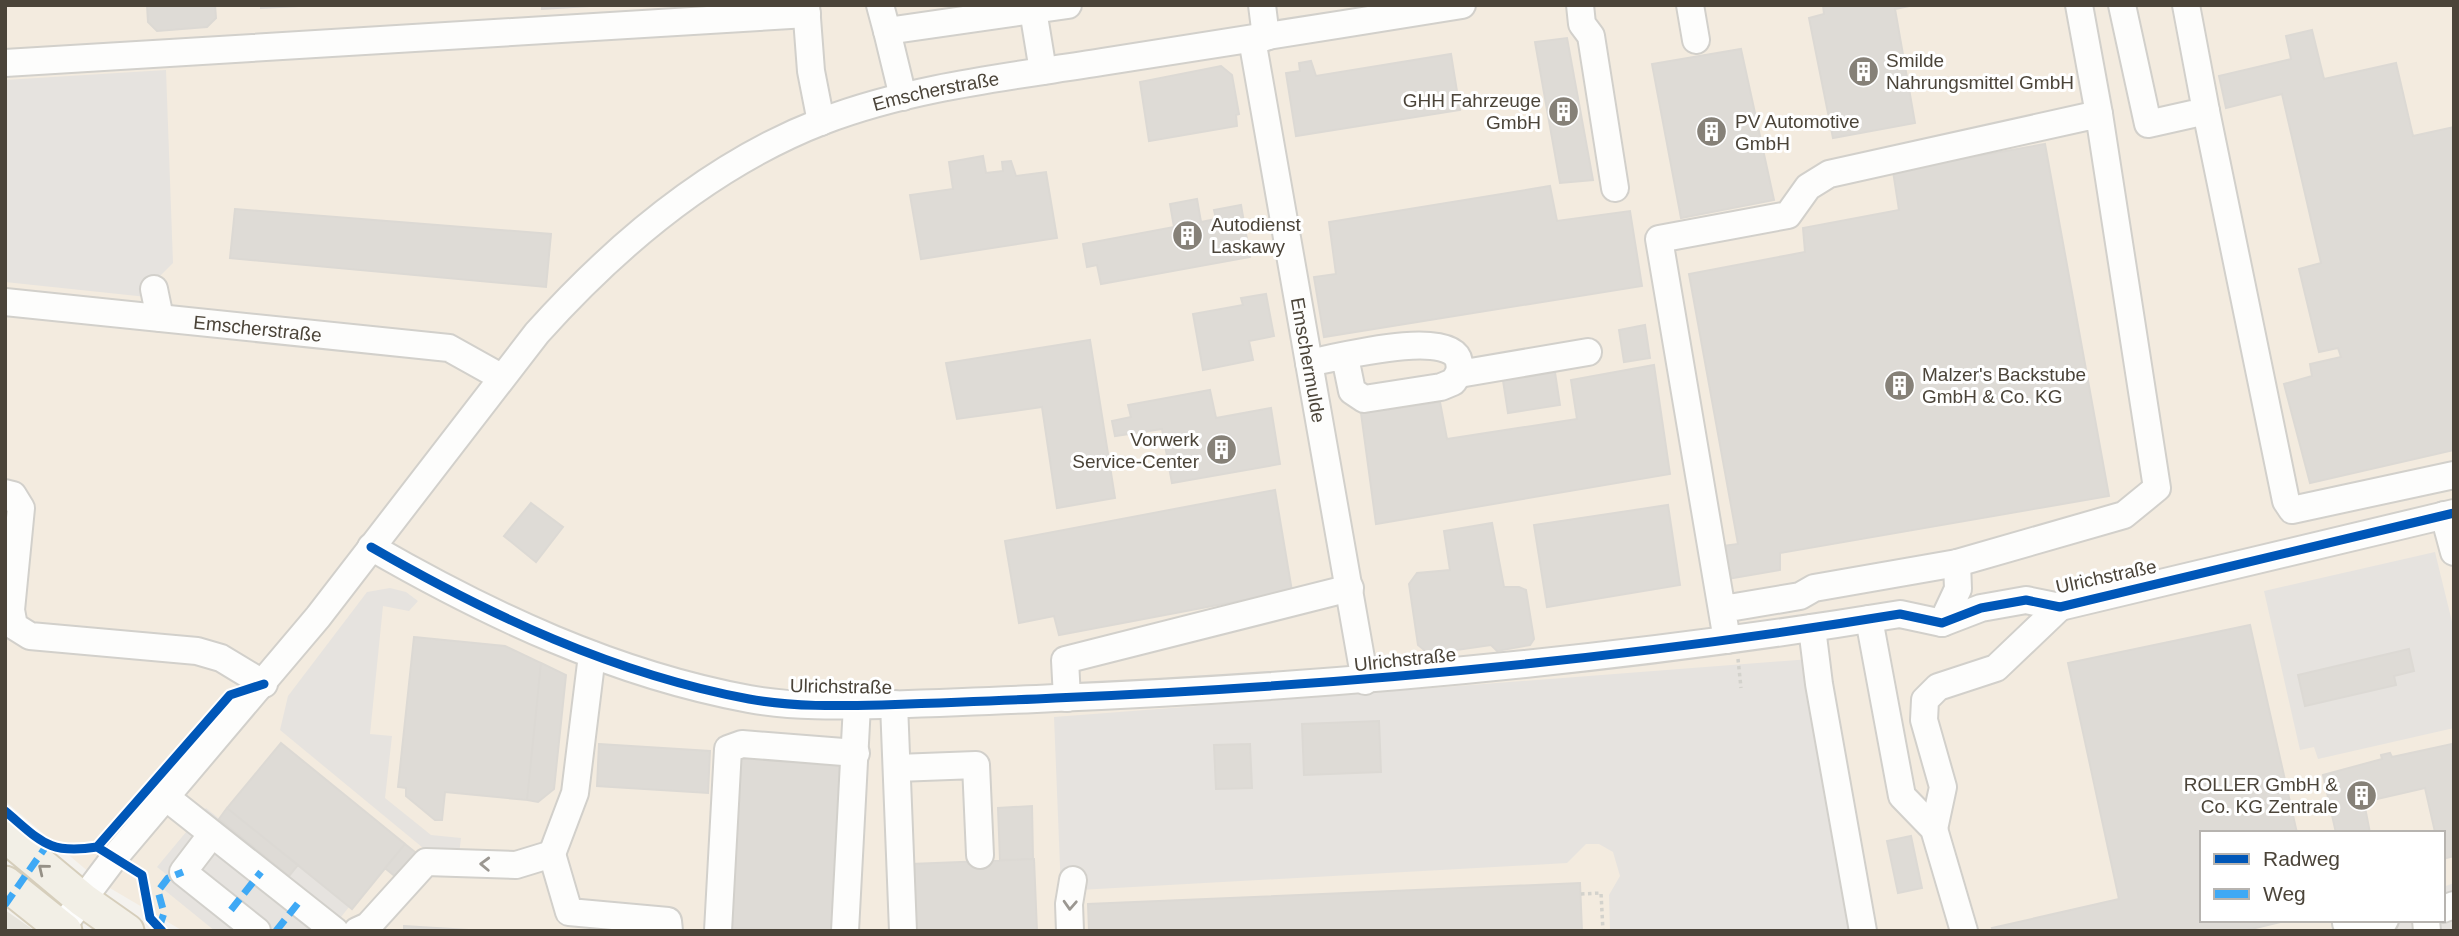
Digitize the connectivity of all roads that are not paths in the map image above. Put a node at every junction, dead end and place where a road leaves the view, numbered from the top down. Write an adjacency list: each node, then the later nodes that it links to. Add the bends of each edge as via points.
1 (880, 5): 13 (street)
2 (1068, 5): 11 (street)
3 (1262, 5): 14 (street, Emschermulde)
4 (1462, 5): 12 (street, Emscherstraße)
5 (1580, 5): 22 (street, via 1582,24 1591,36)
6 (1690, 5): 15 (street)
7 (2079, 5): 20 (street)
8 (2122, 5): 19 (street, via 2148,124)
9 (2186, 5): 19 (street)
10 (807, 10): 16 (street); 21 (street, via 811,71)
11 (1033, 10): 13 (street); 17 (street)
12 (1352, 14): 14 (street, Emscherstraße)
13 (887, 31): 18 (street)
14 (1259, 38): 17 (street, Emscherstraße); 28 (street, Emschermulde)
15 (1696, 40)
16 (5, 63)
17 (1043, 71): 18 (street, Emscherstraße)
18 (903, 97): 21 (street, Emscherstraße)
19 (2206, 111): 31 (street, via 2286,501 2292,510)
20 (2099, 114): 36 (street, via 2157,488 2124,515); 39 (street, via 1829,174 1808,187 1788,215 1660,239)
21 (821, 122): 30 (street, Emscherstraße, via 737,163 668,209 571,295)
22 (1615, 188)
23 (154, 289): 25 (street)
24 (5, 302): 25 (street, Emscherstraße)
25 (160, 318): 30 (street, Emscherstraße, via 449,348)
26 (1588, 352): 29 (street)
27 (1345, 357): 28 (street); 29 (street, via 1443,345 1458,357); 29 (street, via 1352,391 1364,399 1441,387)
28 (1309, 363): 37 (street, Emschermulde)
29 (1459, 374)
30 (502, 377): 34 (street, Emscherstraße)
31 (2454, 475)
32 (5, 493): 46 (street, via 13,495 21,508 11,610 15,626 30,636 197,651 221,658)
33 (2449, 514): 35 (street); 38 (street, Ulrichstraße)
34 (371, 547): 44 (street, Ulrichstraße, via 452,593); 46 (street, Emscherstraße)
35 (2454, 552)
36 (1957, 564): 39 (street); 41 (street, via 1958,589)
37 (1350, 588): 45 (street, Emschermulde); 47 (street, via 1065,660)
38 (2060, 607): 41 (street, Ulrichstraße, via 2026,600 1981,608); 53 (street, via 1996,668 1938,687 1925,700 1924,720 1943,787)
39 (1723, 609): 43 (street)
40 (1869, 620): 41 (street, Ulrichstraße, via 1900,614); 42 (street, Ulrichstraße); 53 (street, via 1902,796)
41 (1942, 623)
42 (1812, 628): 43 (street, Ulrichstraße); 74 (street)
43 (1732, 639): 45 (street, Ulrichstraße)
44 (593, 656): 49 (street, Ulrichstraße, via 750,700); 56 (street, via 575,793)
45 (1365, 681): 47 (street, Ulrichstraße)
46 (264, 684): 52 (street, Emscherstraße)
47 (1067, 698): 48 (street, Ulrichstraße)
48 (894, 704): 49 (street, Ulrichstraße); 51 (street)
49 (857, 705): 50 (street)
50 (856, 753): 70 (street, via 742,744 728,749); 71 (street)
51 (897, 768): 57 (street, via 976,765); 72 (street)
52 (167, 798): 54 (street); 60 (street, Emscherstraße)
53 (1934, 829): 75 (street)
54 (212, 834): 66 (street, via 183,873); 67 (street)
55 (5, 835): 60 (main road, one-way to 55)
56 (552, 854): 61 (street); 68 (street, one-way to 68, via 516,865 426,862 368,926)
57 (979, 855)
58 (1073, 880): 73 (street, one-way to 73)
59 (5, 883): 64 (main road)
60 (83, 900): 64 (street, Emscherstraße); 65 (main road)
61 (568, 921): 69 (street, via 668,921)
62 (2359, 922): 63 (street)
63 (2346, 923)
64 (62, 930)
65 (127, 931)
66 (257, 931)
67 (335, 931)
68 (357, 931)
69 (669, 931)
70 (718, 931)
71 (845, 931)
72 (903, 931)
73 (1070, 931)
74 (1863, 931)
75 (1964, 931)

